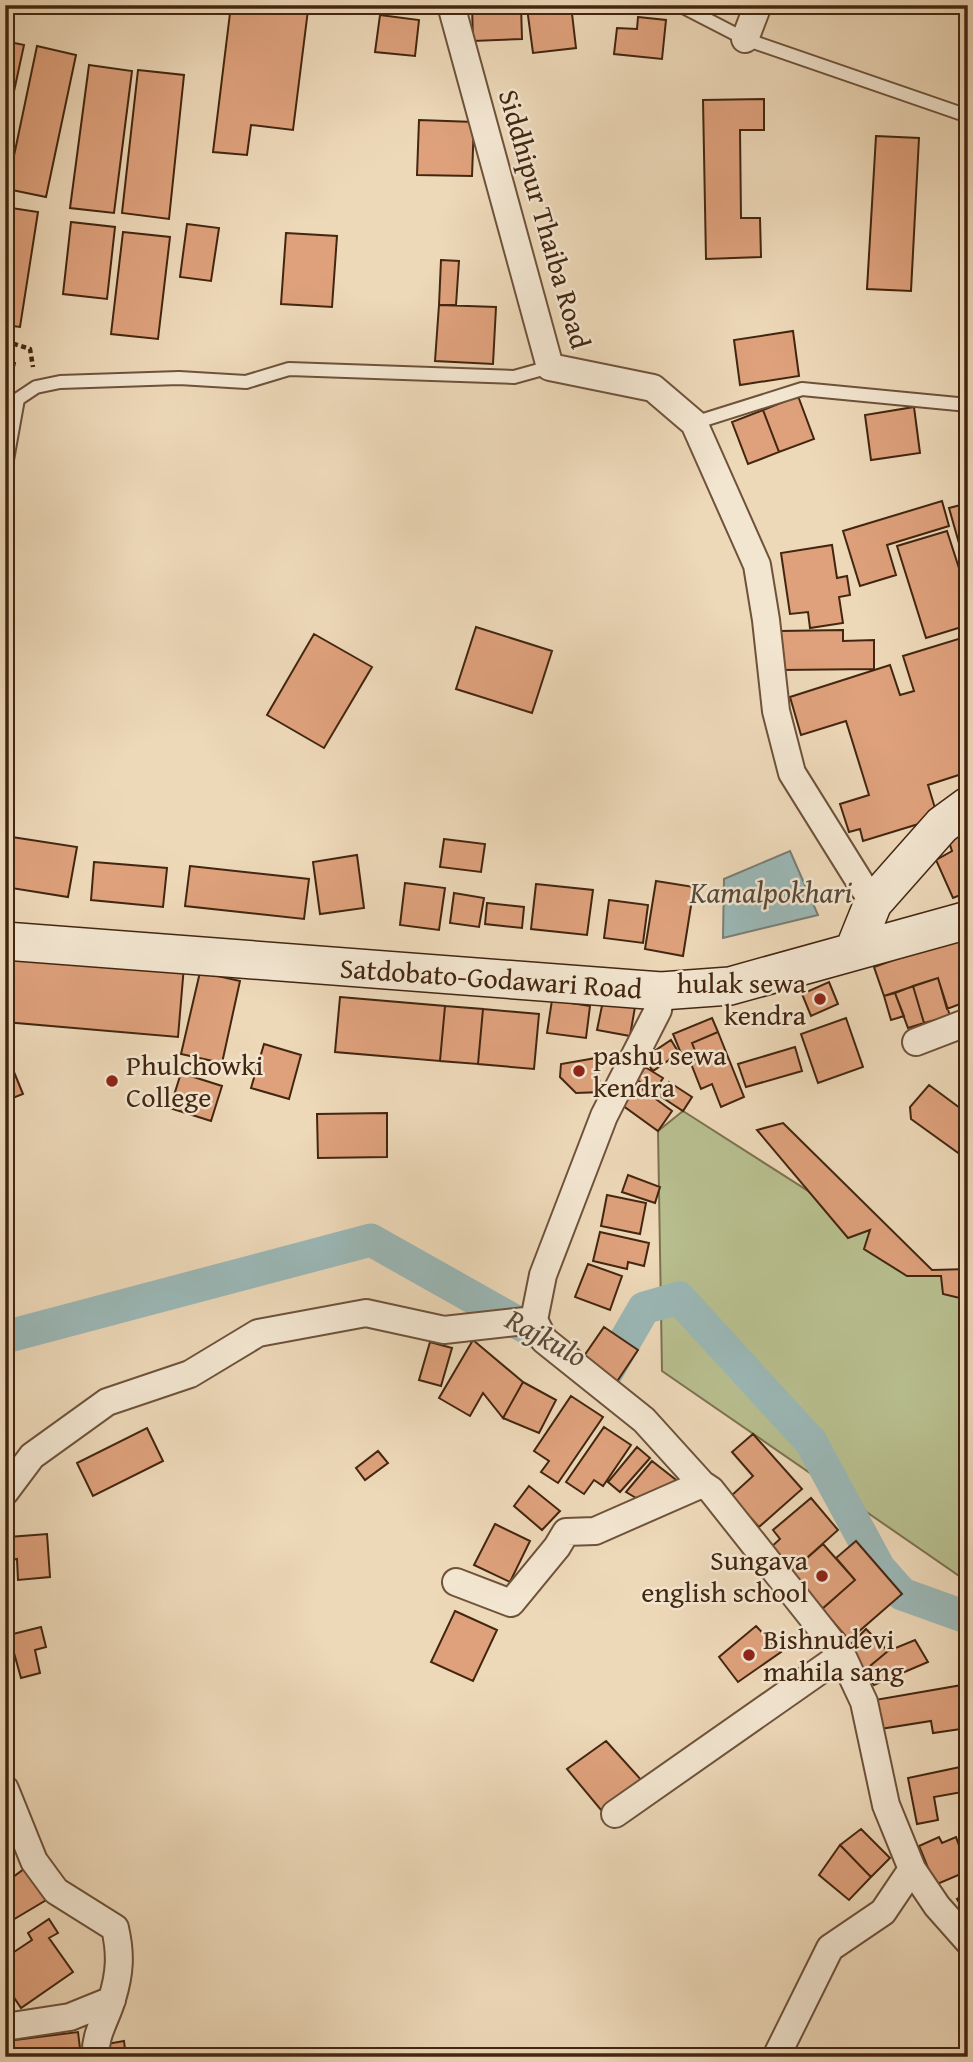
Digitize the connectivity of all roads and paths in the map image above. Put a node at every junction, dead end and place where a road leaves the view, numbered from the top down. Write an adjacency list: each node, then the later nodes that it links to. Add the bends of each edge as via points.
1 (451, 5): 7 (street, Siddhipur Thaiba Road)
2 (679, 5): 4 (lane)
3 (758, 5): 4 (street)
4 (745, 39): 5 (lane)
5 (968, 116)
6 (5, 341): 8 (path, via 30,349)
7 (550, 367): 8 (lane, via 514,377 289,369 246,382 179,378); 10 (street, Siddhipur Thaiba Road, via 653,388)
8 (36, 387): 11 (lane, via 18,399)
9 (968, 405): 10 (lane, via 802,389)
10 (694, 423): 13 (street, Siddhipur Thaiba Road, via 757,565 776,711 792,773)
11 (5, 471)
12 (968, 806): 13 (street, via 942,825)
13 (873, 903): 16 (street)
14 (968, 920): 16 (street, Satdobato-Godawari Road)
15 (5, 941): 17 (street, Satdobato-Godawari Road)
16 (854, 950): 17 (street, Satdobato-Godawari Road, via 730,986)
17 (661, 991): 20 (street, via 658,1010 595,1140 543,1275)
18 (968, 1022): 19 (street)
19 (916, 1042)
20 (534, 1321): 21 (street, via 544,1340 644,1420); 22 (street, via 444,1330 366,1313 258,1333 190,1374 107,1402 32,1456)
21 (702, 1484): 23 (street, via 594,1531 566,1532 511,1603); 24 (street)
22 (5, 1492)
23 (456, 1581)
24 (842, 1655): 26 (street); 27 (street, via 864,1702 887,1805)
25 (5, 1789): 29 (street, via 34,1861 56,1891 115,1928 121,1958)
26 (615, 1815)
27 (912, 1869): 28 (street); 32 (street, via 883,1912 830,1948)
28 (968, 1941)
29 (112, 2000): 30 (street, via 70,2017); 31 (street, via 95,2041)
30 (5, 2028)
31 (96, 2057)
32 (776, 2057)

